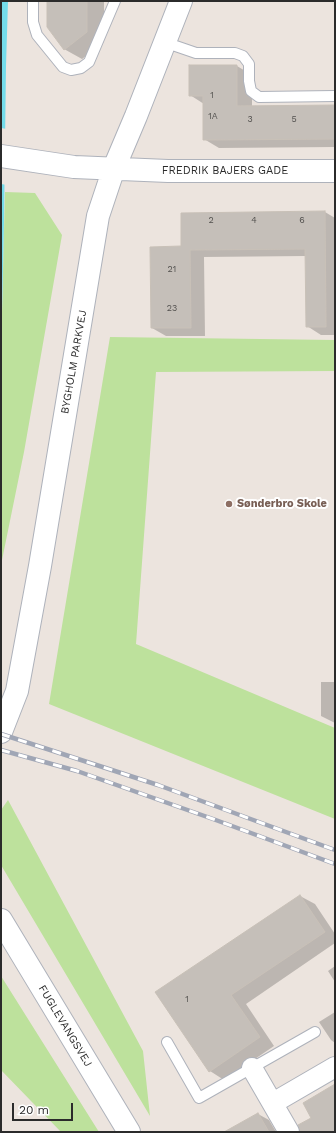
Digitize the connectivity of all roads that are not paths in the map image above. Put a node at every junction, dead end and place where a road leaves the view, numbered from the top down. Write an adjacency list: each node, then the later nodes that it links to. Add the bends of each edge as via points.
1 (33, 1): 2 (lane, via 33,22 37,35 63,67 71,70 81,68 89,62)
2 (115, 1)
3 (181, 1): 4 (street, BYGHOLM PARKVEJ)
4 (164, 42): 5 (lane, via 196,53 235,53 243,56 249,64 251,91 259,97); 7 (street, BYGHOLM PARKVEJ)
5 (335, 96)
6 (9, 158): 7 (street, FREDRIK BAJERS GADE, via 74,167)
7 (114, 168): 8 (street, FREDRIK BAJERS GADE, via 168,171); 9 (street, BYGHOLM PARKVEJ, via 98,216 17,691)
8 (335, 171)
9 (1, 732)
10 (1, 920): 16 (street, FUGLEVANGSVEJ)
11 (315, 1032): 14 (lane)
12 (167, 1042): 14 (lane, via 198,1098)
13 (335, 1067): 15 (street)
14 (252, 1068): 15 (street)
15 (273, 1103): 17 (street)
16 (128, 1132)
17 (289, 1132)

